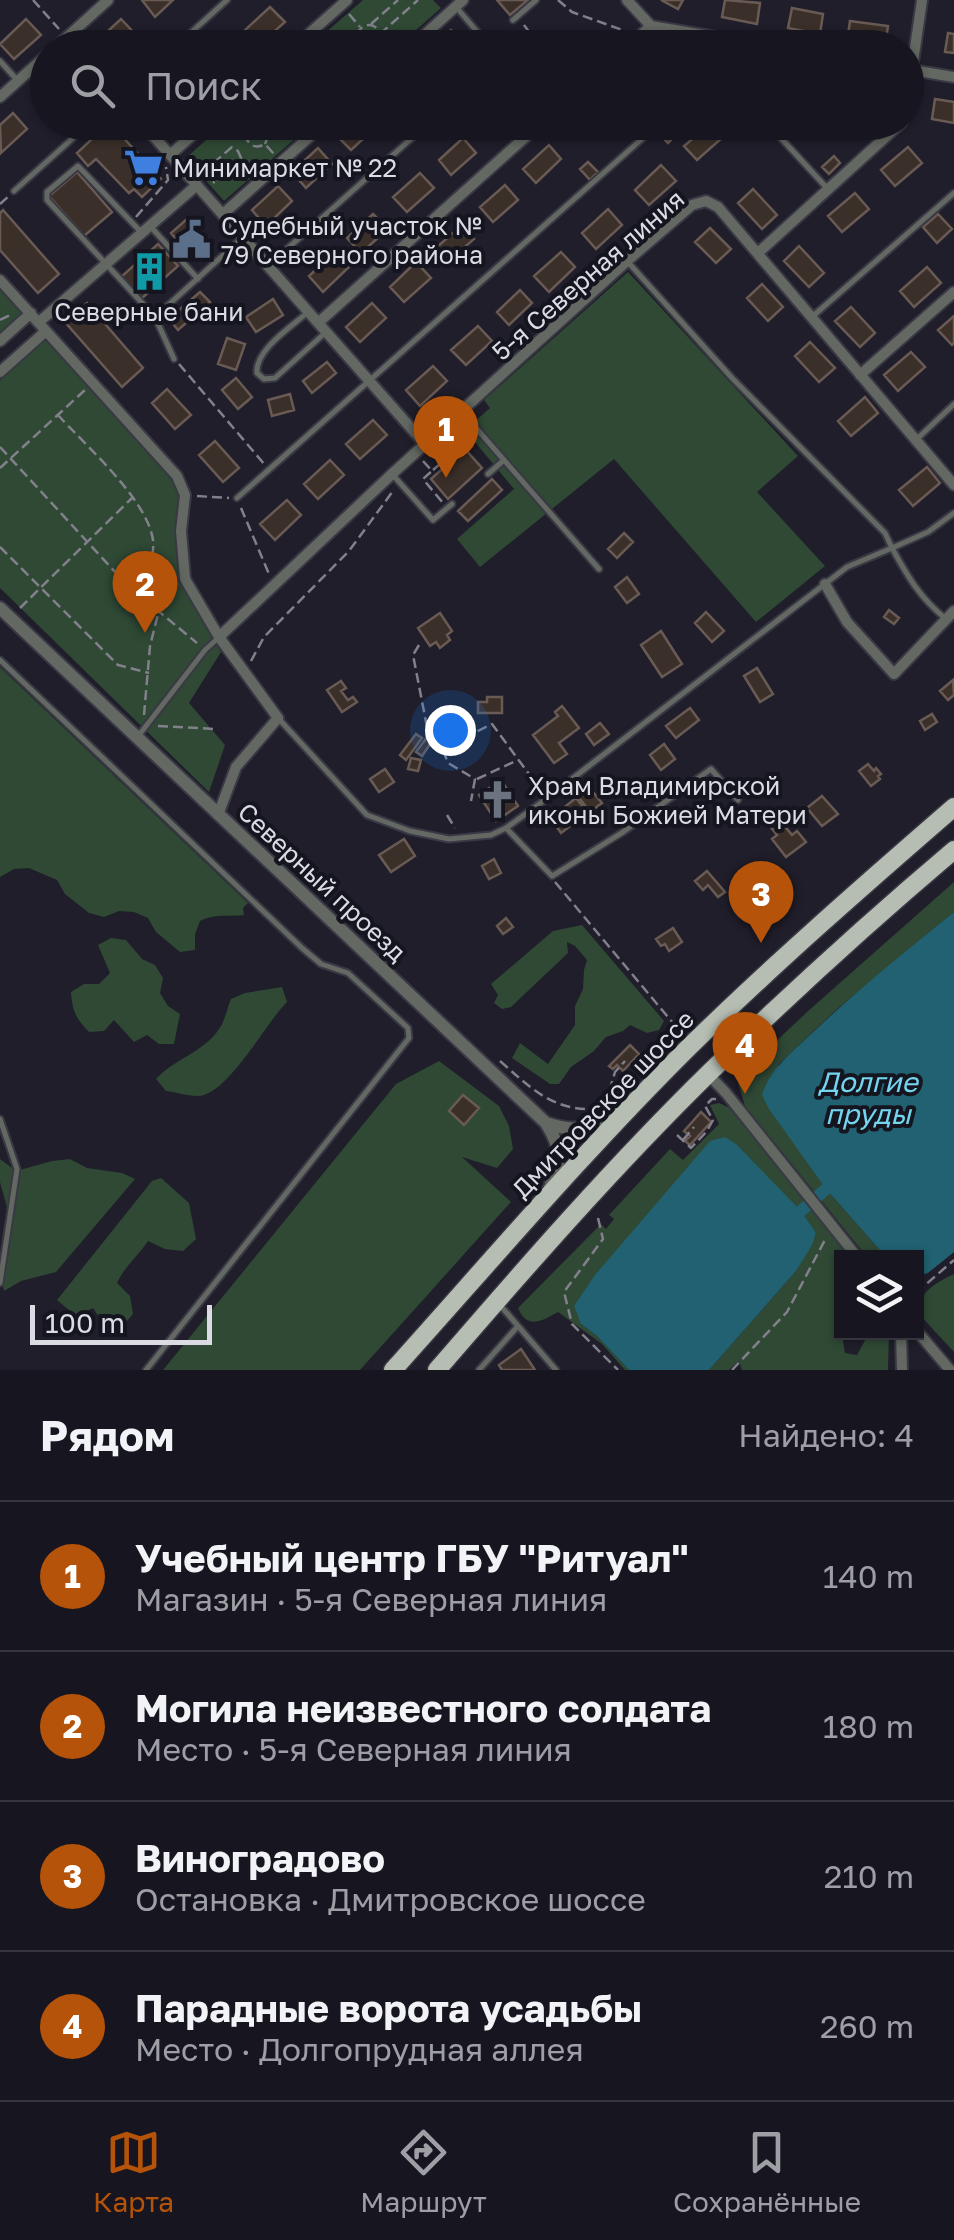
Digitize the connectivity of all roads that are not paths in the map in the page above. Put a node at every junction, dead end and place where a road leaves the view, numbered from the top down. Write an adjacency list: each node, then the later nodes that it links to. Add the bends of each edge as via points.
1 (108, 0): 10 (street)
2 (227, 0): 11 (lane)
3 (536, 0): 8 (lane)
4 (627, 0): 9 (street)
5 (922, 0): 17 (street)
6 (456, 2): 13 (street); 14 (lane)
7 (344, 3): 12 (street)
8 (516, 18)
9 (651, 26): 15 (street); 16 (street)
10 (75, 30)
11 (194, 30)
12 (313, 30)
13 (428, 30)
14 (478, 30)
15 (646, 30)
16 (666, 30)
17 (917, 30)
18 (0, 61): 22 (lane)
19 (30, 70): 22 (street)
20 (924, 72): 21 (street)
21 (954, 77)
22 (18, 81): 23 (street)
23 (0, 97)
24 (70, 140): 36 (lane)
25 (157, 140): 33 (street)
26 (187, 140): 33 (street)
27 (306, 140): 38 (street)
28 (410, 140): 44 (lane)
29 (522, 140): 52 (street)
30 (641, 140): 58 (lane)
31 (783, 140): 35 (lane)
32 (882, 140): 35 (street)
33 (170, 155): 34 (street)
34 (198, 186): 38 (street); 39 (street)
35 (828, 190): 41 (street)
36 (14, 191)
37 (954, 193): 50 (lane)
38 (223, 214): 40 (street)
39 (146, 229): 43 (street); 43 (lane, via 78,166 47,192 47,200); 45 (lane)
40 (243, 238): 44 (street); 45 (lane)
41 (758, 254): 42 (street, 5-я Северная линия, via 706,201); 50 (street, 5-я Северная линия)
42 (627, 262): 60 (street, 5-я Северная линия); 70 (lane, via 885,532)
43 (106, 265): 49 (lane); 51 (street)
44 (268, 266): 48 (street)
45 (198, 279): 49 (lane)
46 (0, 280): 51 (street)
47 (954, 292): 57 (street)
48 (308, 312): 52 (street); 53 (lane, via 261,354 257,373 275,378)
49 (155, 317): 55 (lane)
50 (811, 317): 57 (street, 5-я Северная линия)
51 (39, 322): 54 (street); 56 (street); 75 (street, via 177,476 186,495 185,579)
52 (318, 322): 53 (street)
53 (326, 332): 58 (street)
54 (0, 341)
55 (174, 358)
56 (0, 372)
57 (860, 375): 61 (street, 5-я Северная линия)
58 (369, 380): 62 (street); 67 (lane)
59 (954, 404): 61 (lane)
60 (462, 411): 62 (street, 5-я Северная линия); 63 (lane)
61 (916, 440): 66 (street, 5-я Северная линия)
62 (420, 448): 65 (street, 5-я Северная линия)
63 (504, 460): 64 (lane); 71 (lane)
64 (488, 474)
65 (395, 478): 68 (lane, via 433,520); 75 (street, 5-я Северная линия)
66 (954, 485)
67 (237, 498)
68 (450, 505)
69 (954, 513): 70 (lane)
70 (892, 548): 72 (lane); 74 (lane, via 928,605)
71 (600, 569)
72 (825, 584): 74 (street, via 847,622 894,674); 82 (lane)
73 (0, 608): 78 (street, Северный проезд)
74 (950, 615)
75 (219, 637): 77 (street); 78 (lane)
76 (0, 660): 95 (lane, via 302,948 348,973 408,1028 409,1038)
77 (278, 718): 81 (street, via 236,767); 82 (lane, via 367,815 449,839)
78 (142, 732): 81 (street, Северный проезд)
79 (738, 800): 82 (lane, via 712,768 552,876)
80 (954, 807): 85 (highway, Дмитровское шоссе, via 778,962)
81 (218, 815): 87 (street, Северный проезд)
82 (506, 828)
83 (954, 850): 84 (highway)
84 (708, 1074): 89 (street); 91 (highway)
85 (633, 1104): 87 (street, via 586,1128); 88 (highway, Дмитровское шоссе)
86 (0, 1120): 90 (lane, via 17,1169)
87 (546, 1123): 88 (street, via 560,1158)
88 (545, 1200): 96 (highway, Дмитровское шоссе)
89 (852, 1250)
90 (0, 1283)
91 (497, 1301): 92 (lane); 97 (highway)
92 (518, 1326): 98 (lane); 99 (lane)
93 (924, 1339): 101 (street)
94 (901, 1340): 100 (street)
95 (146, 1370)
96 (393, 1370)
97 (437, 1370)
98 (479, 1370)
99 (556, 1370)
100 (902, 1370)
101 (950, 1370)

